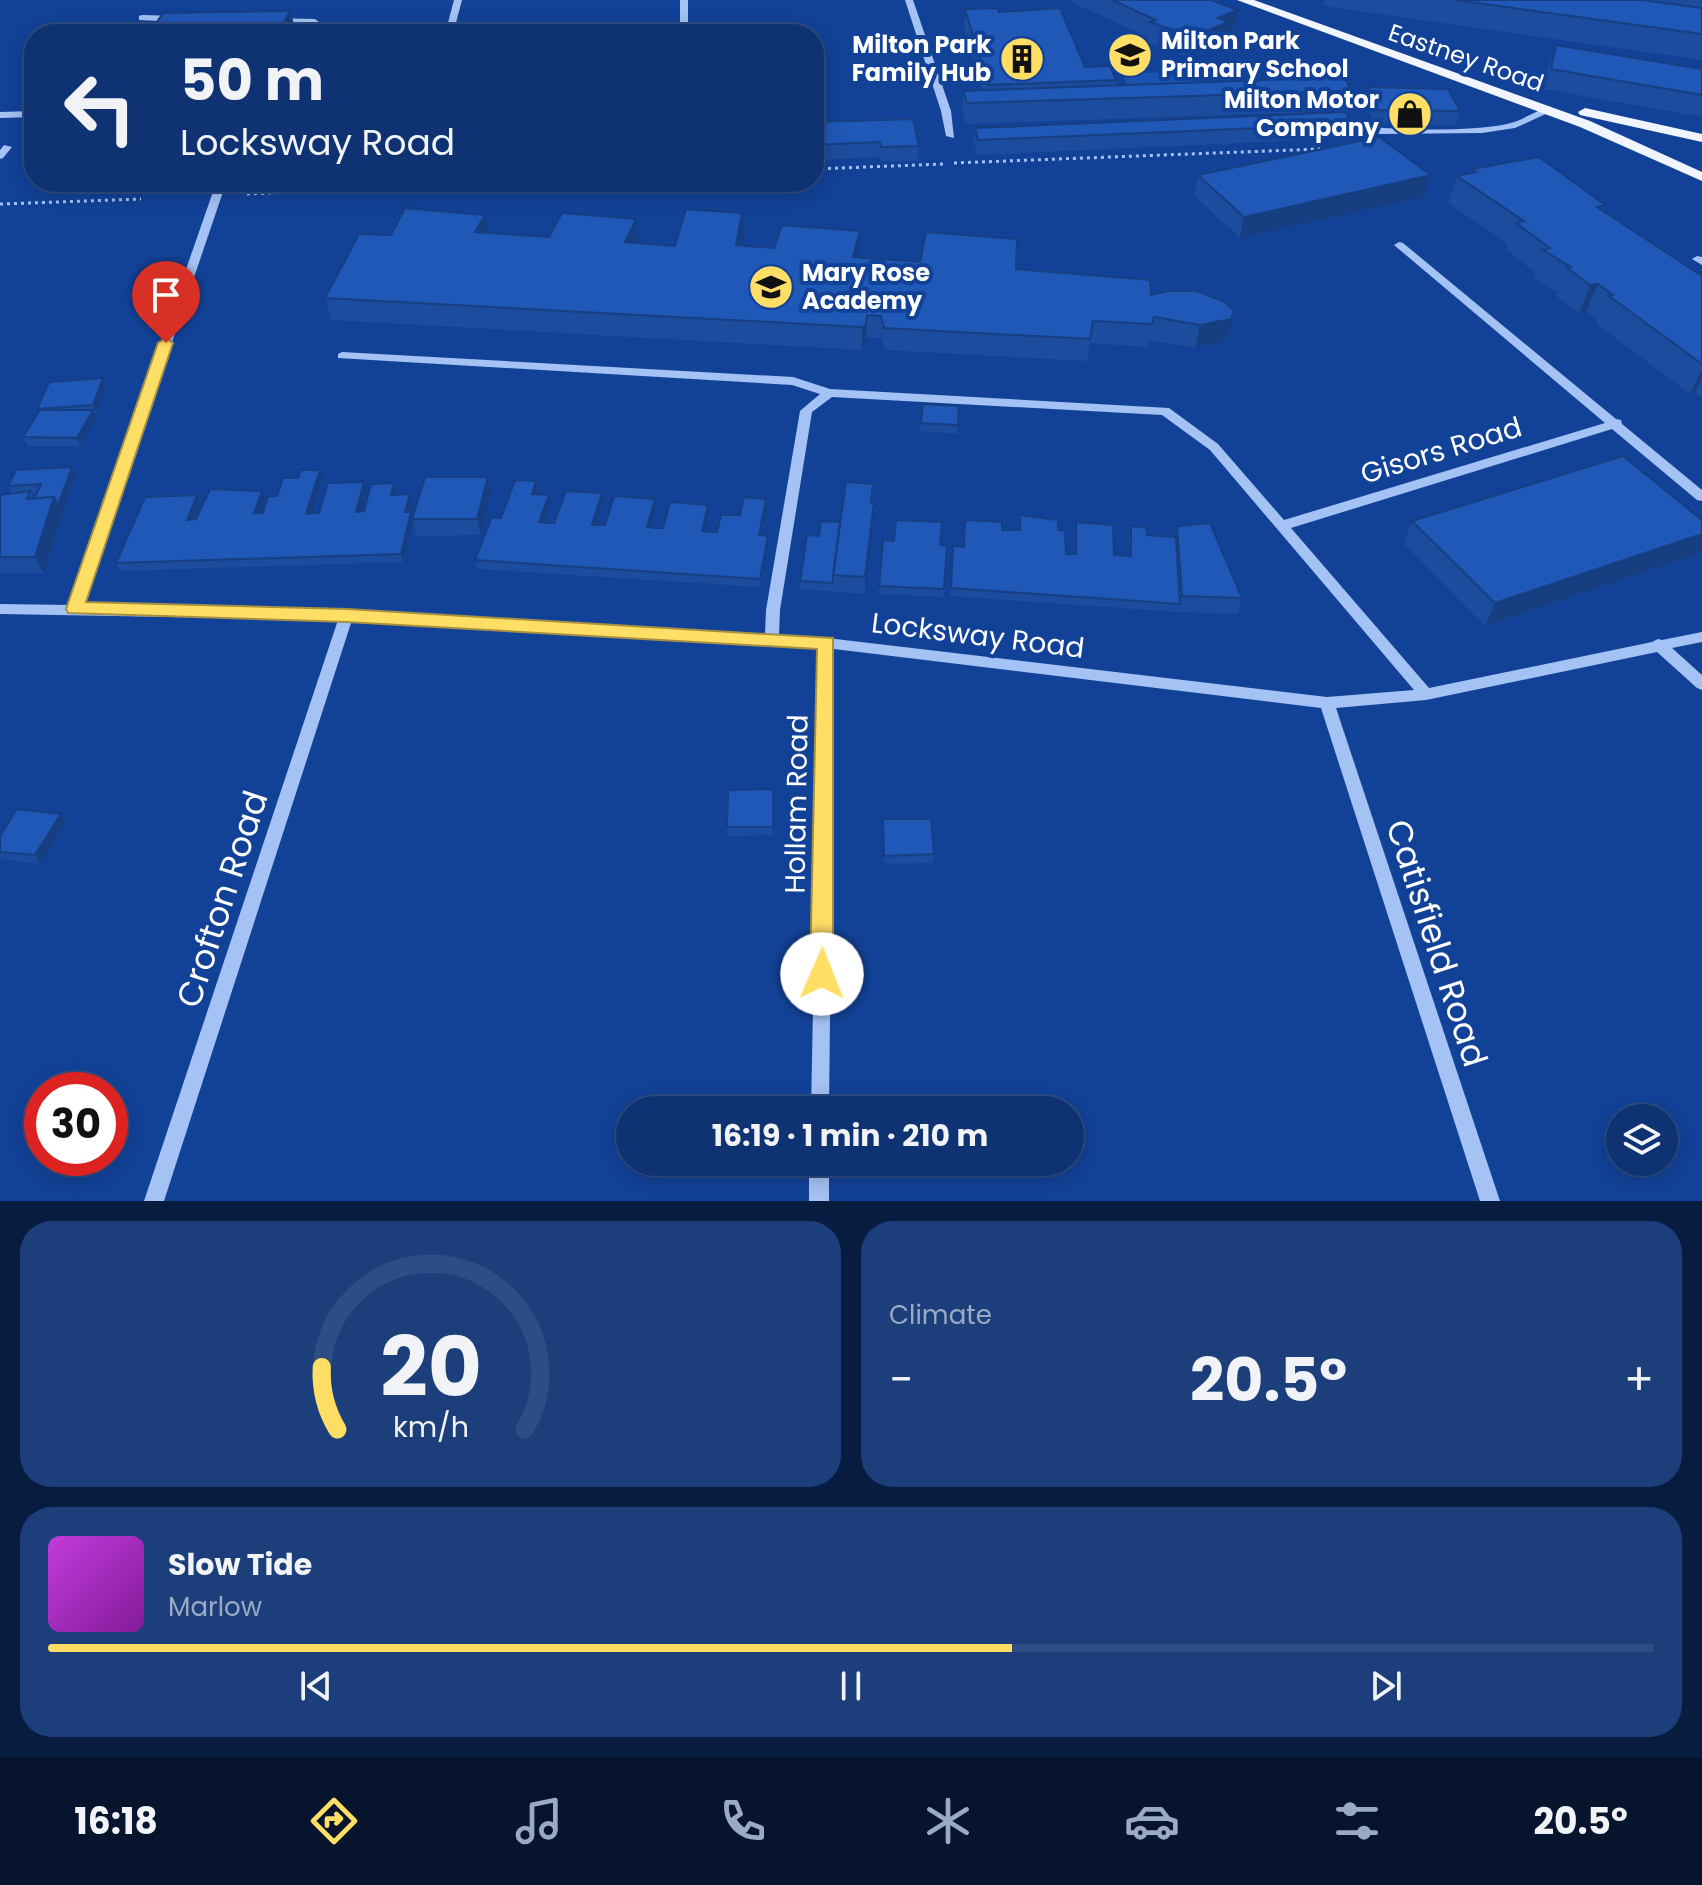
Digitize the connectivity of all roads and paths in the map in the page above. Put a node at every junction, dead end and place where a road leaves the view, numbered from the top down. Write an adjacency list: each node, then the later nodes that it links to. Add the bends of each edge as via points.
1 (458, 0): 9 (street)
2 (684, 0): 10 (street)
3 (909, 0): 16 (street)
4 (1243, 0): 11 (main road, Eastney Road)
5 (142, 18): 6 (street)
6 (189, 19)
7 (268, 21): 8 (street)
8 (314, 24)
9 (452, 24)
10 (684, 24)
11 (1487, 88): 12 (main road, Eastney Road); 17 (main road)
12 (1547, 110): 15 (street, via 1512,126 1482,130 1379,131 1354,123); 21 (main road, Eastney Road)
13 (24, 114): 14 (street)
14 (0, 115)
15 (1323, 124)
16 (951, 136)
17 (1702, 141): 21 (main road)
18 (7, 147): 20 (street)
19 (1323, 149): 23 (path)
20 (0, 156)
21 (1673, 162): 22 (main road); 24 (main road, Eastney Road)
22 (1702, 163)
23 (824, 169)
24 (1702, 177)
25 (217, 192): 27 (street)
26 (270, 192): 27 (path)
27 (216, 195): 37 (street)
28 (150, 198): 29 (path)
29 (0, 204)
30 (1399, 245): 33 (street)
31 (342, 356): 32 (street, via 793,381)
32 (829, 393): 35 (street, via 1165,411 1214,447); 40 (street, via 806,411)
33 (1617, 423): 34 (street); 35 (street, Gisors Road)
34 (1702, 497)
35 (1281, 526): 44 (street)
36 (0, 609): 37 (street, Locksway Road)
37 (75, 609): 38 (street, Locksway Road)
38 (347, 615): 40 (street, Locksway Road); 48 (street, Crofton Road)
39 (1702, 637): 42 (street, Locksway Road)
40 (772, 641): 41 (street, Locksway Road)
41 (827, 643): 45 (street, Locksway Road); 46 (street, Hollam Road)
42 (1658, 644): 43 (street); 44 (street, Locksway Road)
43 (1702, 684)
44 (1426, 694): 45 (street, Locksway Road)
45 (1327, 703): 50 (street, Catisfield Road)
46 (820, 1096)
47 (819, 1176): 49 (street)
48 (154, 1201)
49 (819, 1201)
50 (1490, 1201)

